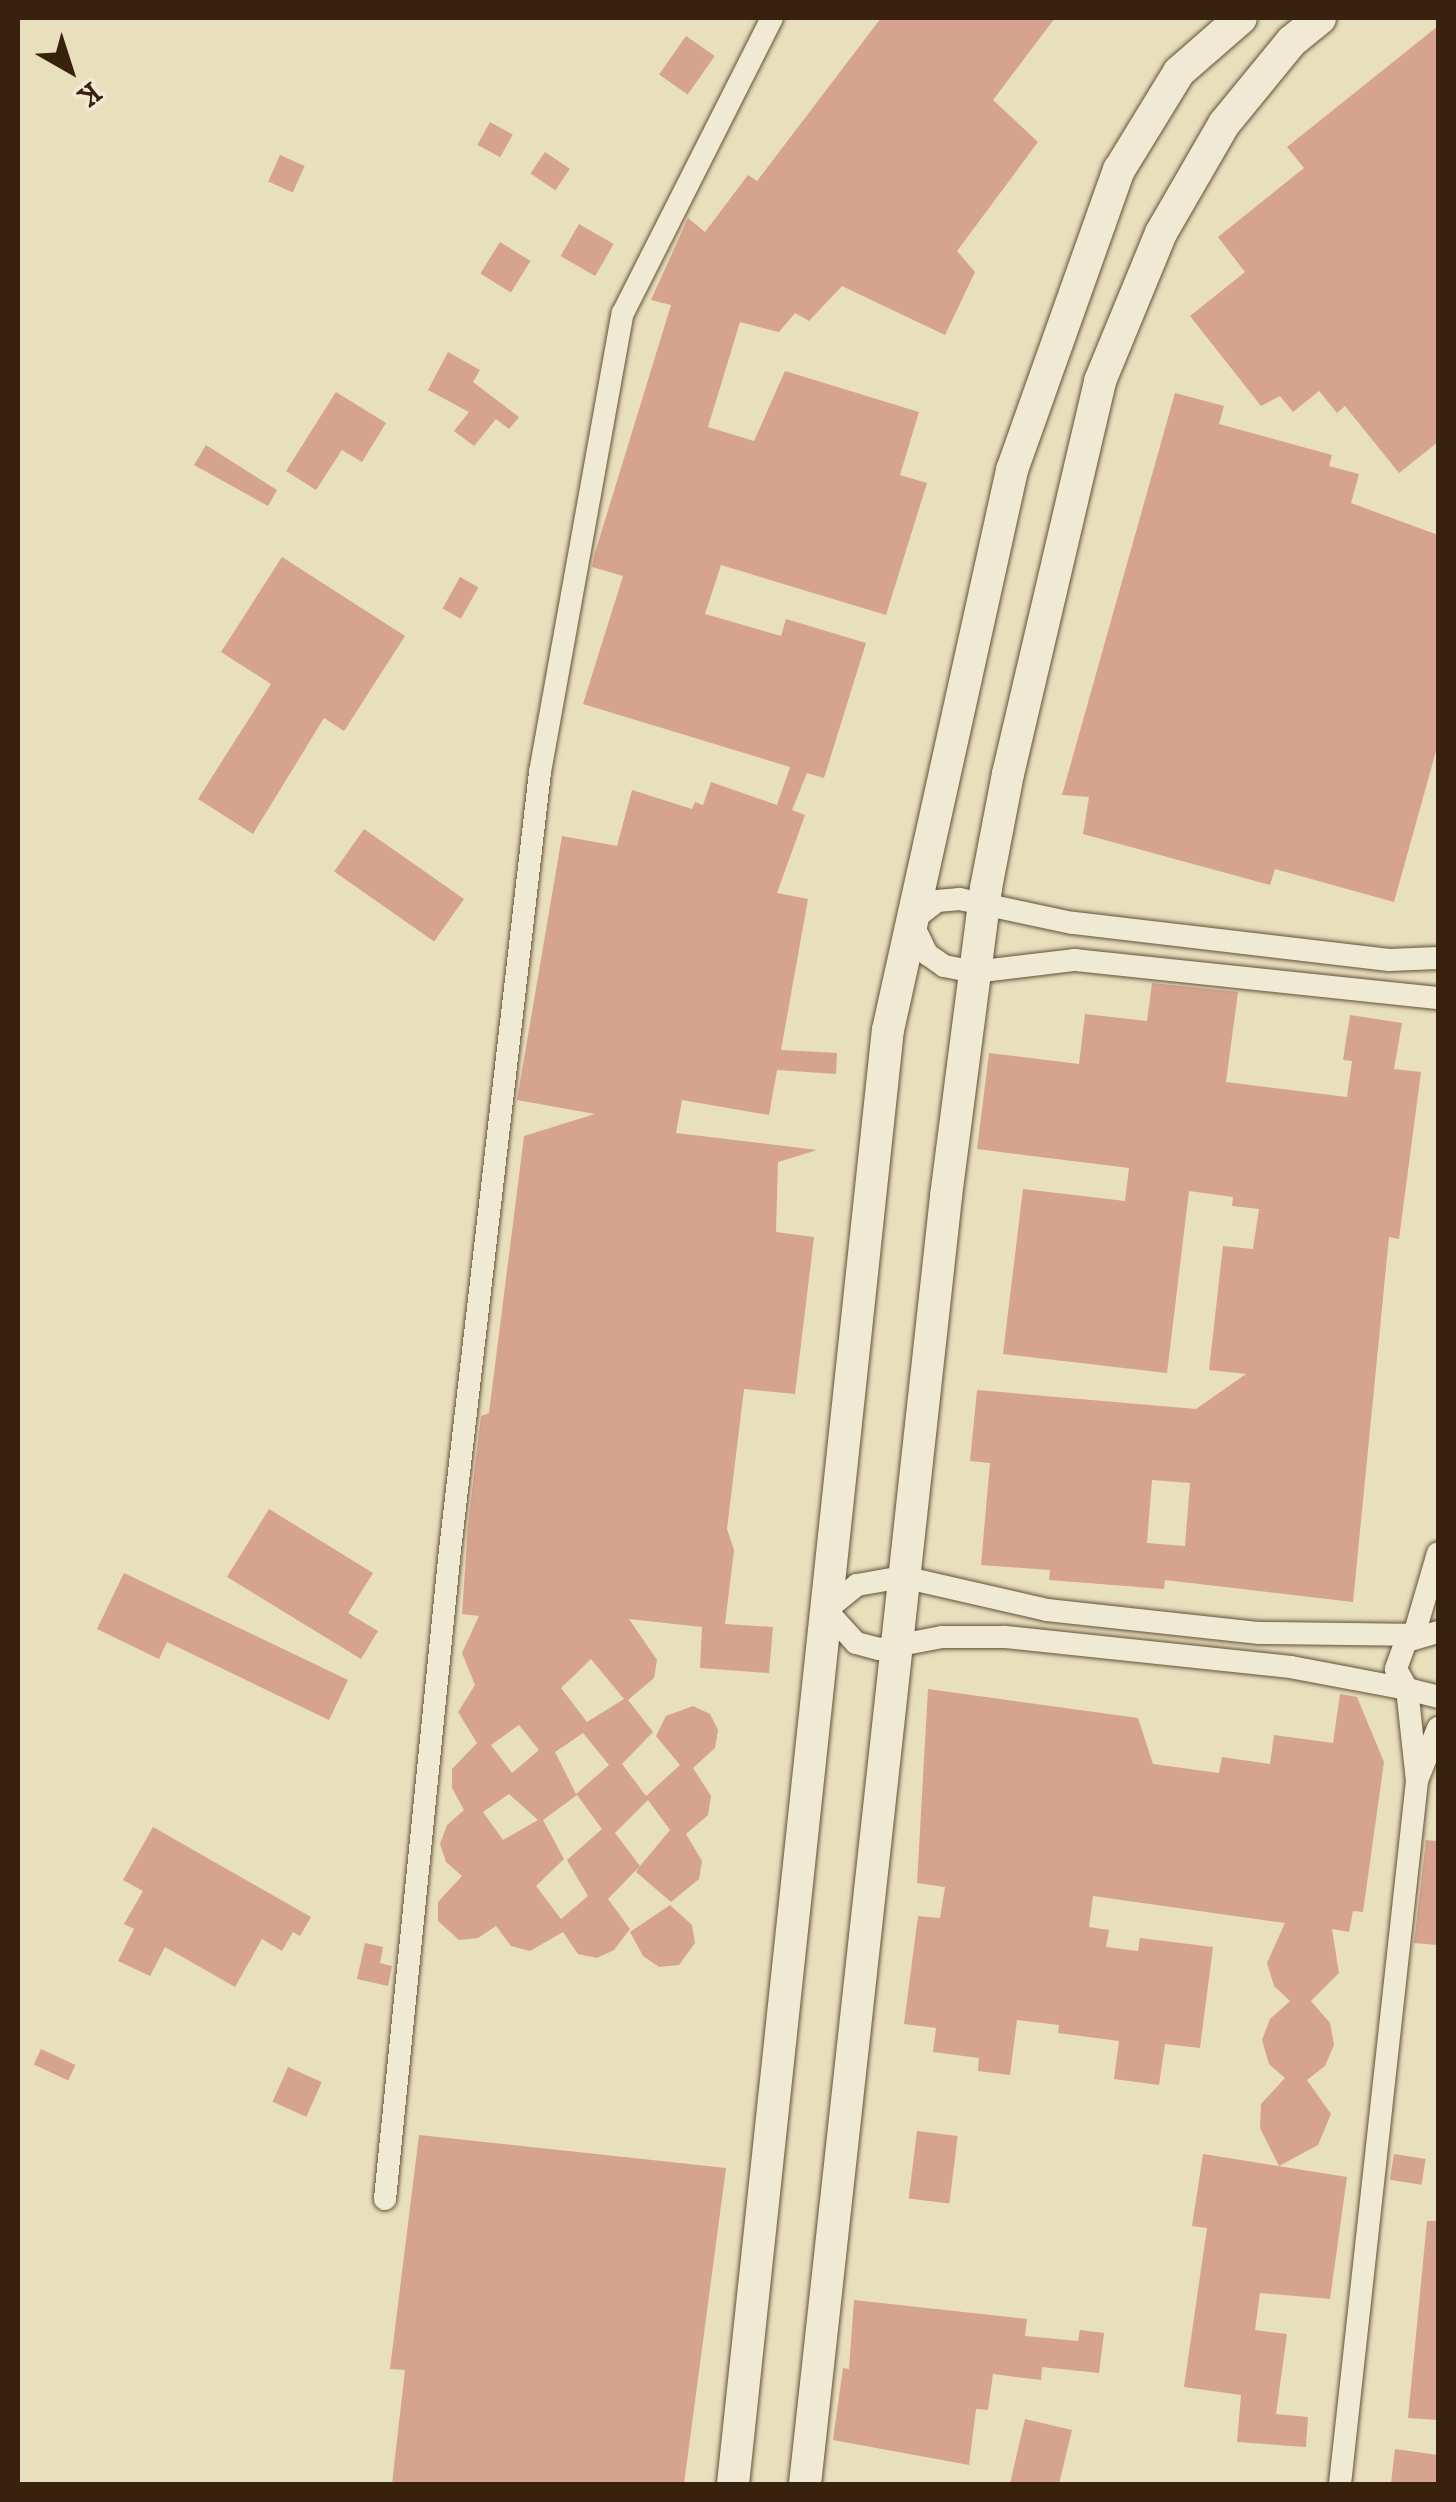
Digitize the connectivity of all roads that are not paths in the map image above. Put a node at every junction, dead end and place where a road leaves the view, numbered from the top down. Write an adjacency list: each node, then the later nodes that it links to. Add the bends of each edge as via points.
1 (772, 18): 19 (street, via 623,313 547,734 450,1550)
2 (1241, 18): 5 (street, via 1180,72 1119,170 1012,470)
3 (1320, 18): 4 (street, via 1292,41 1224,124 1161,233 1100,381)
4 (984, 901): 5 (street, via 937,900); 6 (street, via 1072,923 1389,960); 7 (street)
5 (910, 921): 7 (street, via 927,954 944,966); 11 (street, via 888,1030)
6 (1438, 958)
7 (974, 972): 8 (street, via 1075,960); 10 (street)
8 (1438, 998)
9 (1438, 1553): 13 (street)
10 (903, 1577): 11 (street, via 857,1585); 13 (street, via 1066,1612 1260,1632); 14 (street)
11 (826, 1610): 14 (street, via 856,1643); 20 (street)
12 (1438, 1632): 13 (street)
13 (1414, 1635): 15 (street, via 1397,1657)
14 (896, 1649): 15 (street, via 942,1637 1004,1636 1291,1666); 21 (street)
15 (1406, 1689): 16 (street); 18 (street)
16 (1438, 1697)
17 (1438, 1728): 18 (street)
18 (1417, 1782): 22 (street)
19 (385, 2199)
20 (733, 2484)
21 (805, 2484)
22 (1340, 2484)

